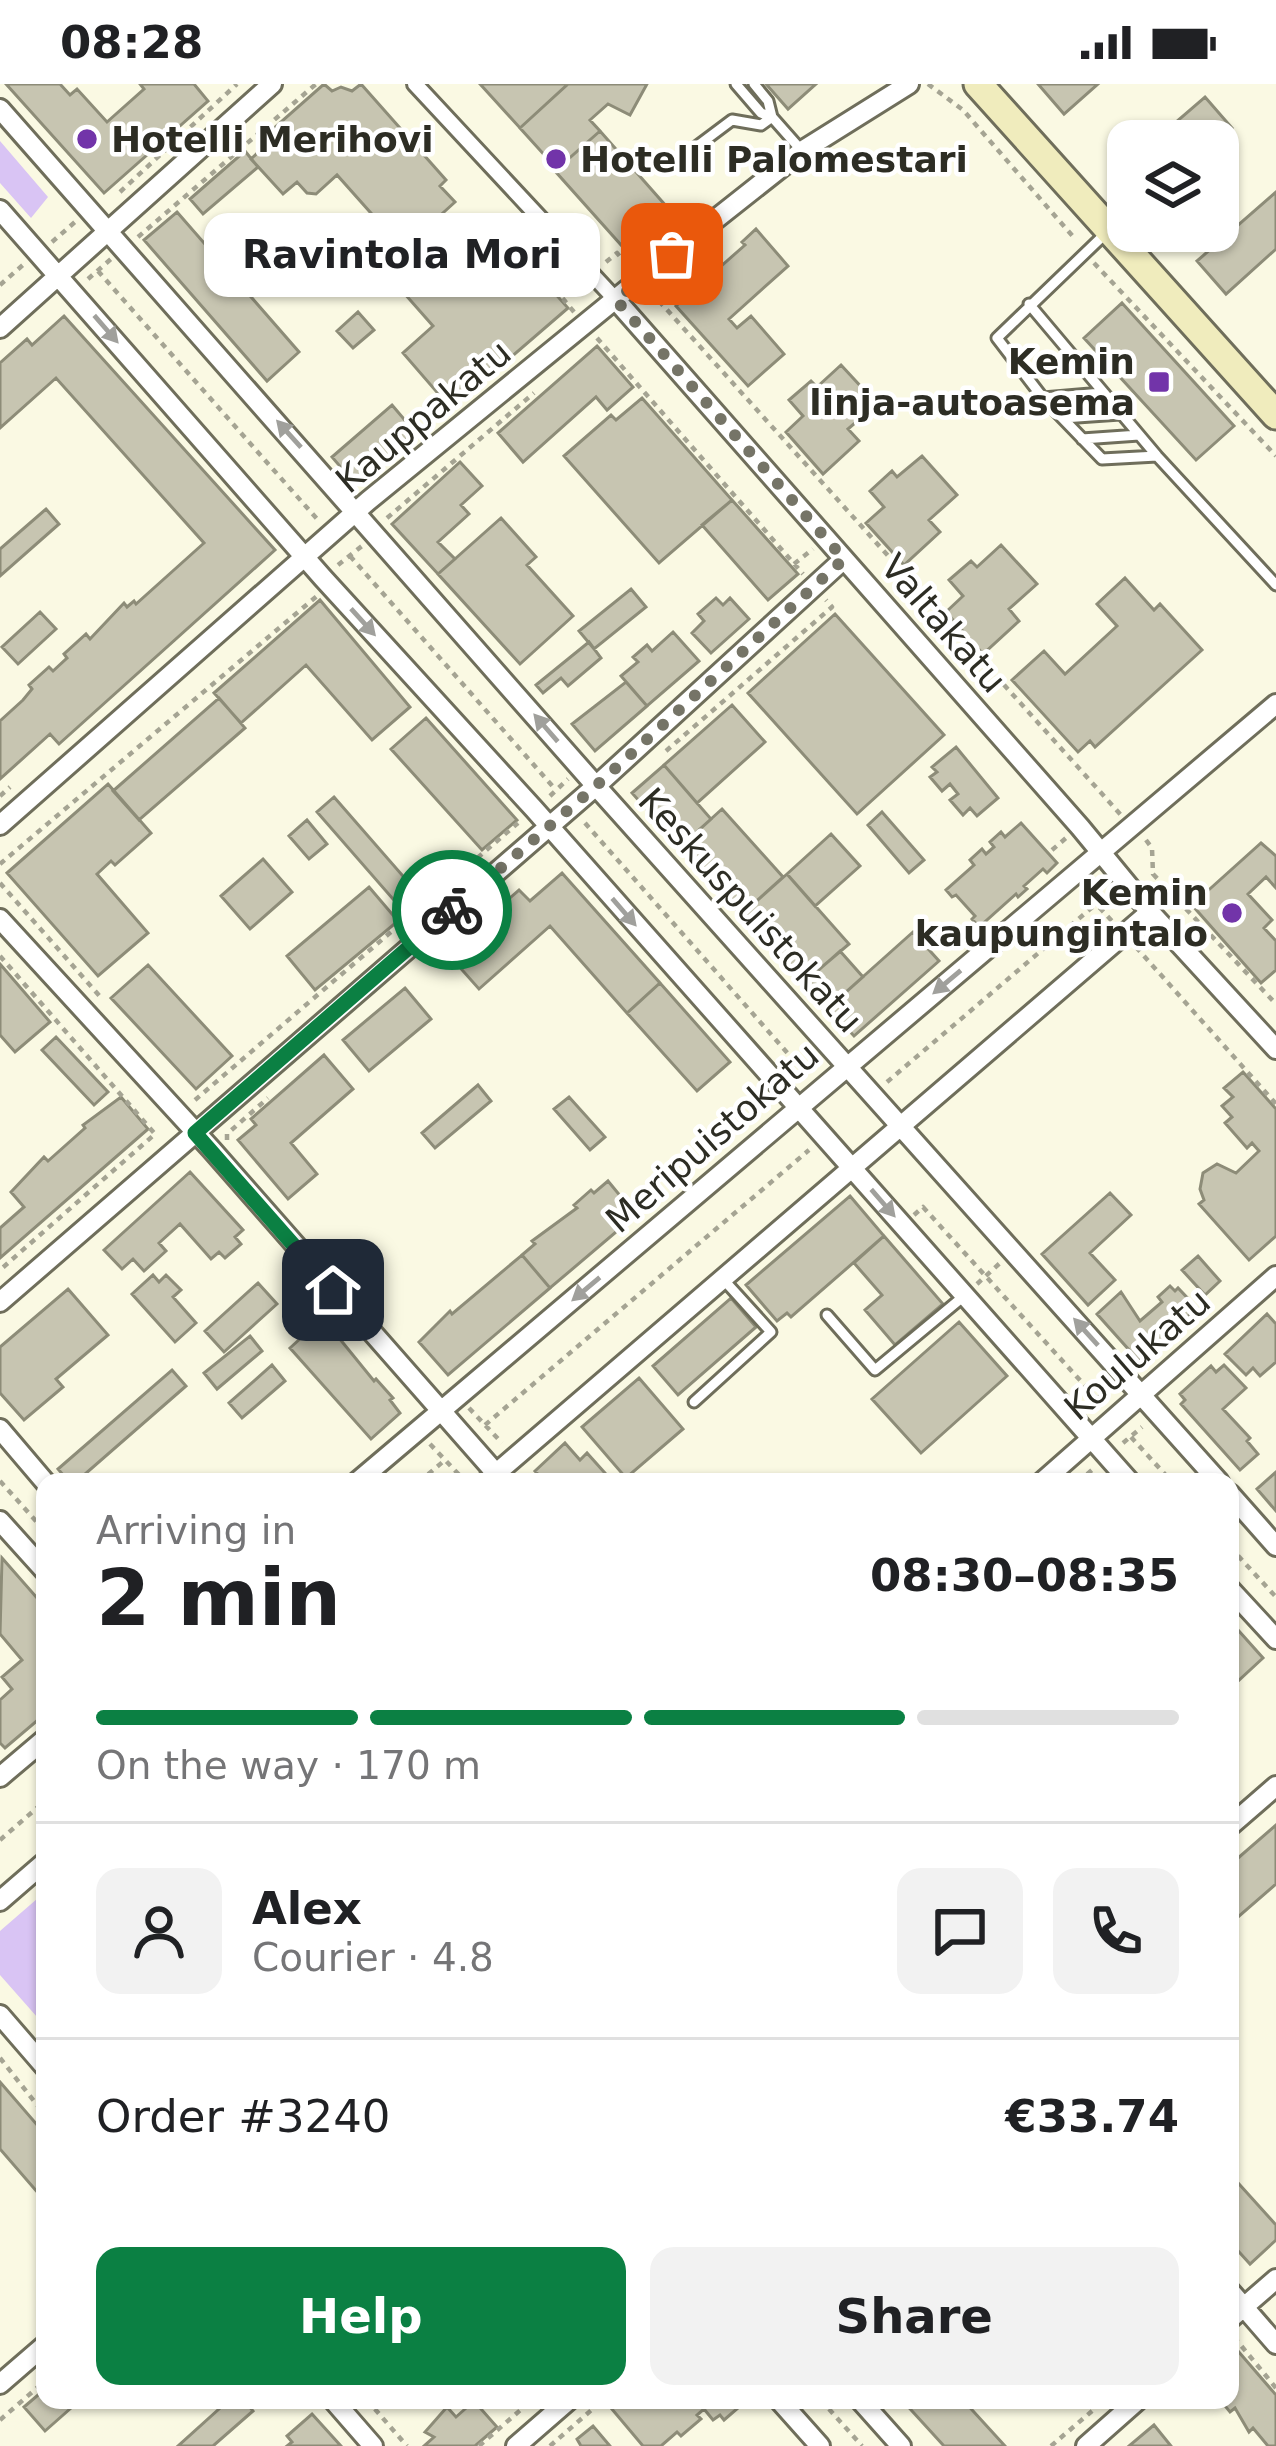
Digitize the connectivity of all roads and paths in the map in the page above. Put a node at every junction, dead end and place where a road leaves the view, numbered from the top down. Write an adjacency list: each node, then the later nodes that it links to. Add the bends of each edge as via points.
1 (237, 84): 14 (path)
2 (272, 84): 17 (street)
3 (316, 84): 19 (path)
4 (415, 84): 27 (street, Valtakatu)
5 (736, 84): 11 (lane)
6 (754, 84): 11 (lane)
7 (909, 84): 12 (street, Kauppakatu)
8 (928, 84): 20 (path, via 963,110)
9 (978, 84): 16 (main road)
10 (0, 109): 17 (street, Keskuspuistokatu)
11 (772, 117): 12 (lane); 13 (lane, via 761,124 732,120)
12 (802, 151): 24 (street, Kauppakatu)
13 (668, 168)
14 (107, 204)
15 (0, 210): 25 (street)
16 (1107, 228)
17 (109, 231): 19 (street, Keskuspuistokatu); 25 (street)
18 (1107, 232): 20 (lane)
19 (124, 249): 23 (path); 41 (street, Keskuspuistokatu, one-way to 19)
20 (1083, 252): 28 (lane); 40 (path)
21 (1129, 252): 35 (main road)
22 (616, 253): 24 (path)
23 (98, 271): 25 (path); 42 (path)
24 (640, 279): 27 (street, Kauppakatu); 55 (path)
25 (66, 284): 30 (street); 45 (street, one-way to 45)
26 (564, 300): 29 (path)
27 (616, 300): 29 (street, Kauppakatu); 46 (street, Valtakatu)
28 (1029, 304): 32 (lane); 33 (lane, via 997,338)
29 (585, 325): 41 (street, Kauppakatu); 48 (path)
30 (0, 328)
31 (545, 384): 43 (path)
32 (1102, 393): 33 (lane); 34 (lane)
33 (1043, 398): 36 (lane)
34 (1120, 414): 36 (lane); 37 (lane)
35 (1276, 415)
36 (1063, 418): 38 (lane)
37 (1139, 435): 38 (lane); 39 (lane)
38 (1082, 439): 39 (lane, via 1102,459)
39 (1157, 456): 47 (lane)
40 (1276, 456)
41 (358, 511): 43 (street, Keskuspuistokatu); 45 (street, Kauppakatu)
42 (316, 519)
43 (376, 533): 44 (path); 52 (street, Keskuspuistokatu, one-way to 43)
44 (350, 556): 49 (path); 53 (path)
45 (306, 559): 49 (street); 59 (street, Kauppakatu)
46 (844, 559): 48 (street); 62 (street, Valtakatu)
47 (1276, 585)
48 (814, 586): 51 (path, via 832,607); 54 (street)
49 (320, 587): 56 (street, one-way to 56); 63 (path)
50 (1276, 704): 60 (street, Meripuistokatu)
51 (658, 758)
52 (581, 769): 53 (path); 54 (street, Keskuspuistokatu)
53 (556, 790): 56 (path)
54 (602, 793): 58 (path); 61 (street); 74 (street, Keskuspuistokatu)
55 (1110, 803): 57 (path); 60 (path)
56 (534, 809): 61 (street); 78 (path)
57 (1096, 814)
58 (585, 823): 61 (path); 75 (path)
59 (0, 825)
60 (1133, 826): 62 (street, Meripuistokatu); 72 (path, via 1153,848 1154,874)
61 (555, 834): 80 (street, one-way to 80); 82 (street)
62 (1102, 854): 64 (street, Meripuistokatu); 67 (street, Valtakatu)
63 (0, 864)
64 (1072, 878): 66 (path); 74 (street, Meripuistokatu, one-way to 74)
65 (0, 883): 71 (path)
66 (1096, 904): 69 (path); 76 (path)
67 (1150, 913): 69 (street); 73 (street, Valtakatu)
68 (0, 919): 82 (street)
69 (1124, 935): 79 (path); 81 (street)
70 (0, 956): 88 (path, via 155,1134)
71 (103, 999)
72 (1276, 1004)
73 (1276, 1049)
74 (847, 1066): 80 (street, Meripuistokatu); 81 (street, Keskuspuistokatu)
75 (806, 1074)
76 (887, 1082)
77 (281, 1088): 83 (path)
78 (191, 1100)
79 (1276, 1104)
80 (798, 1110): 85 (street); 99 (street, Meripuistokatu, one-way to 99)
81 (902, 1124): 85 (street); 87 (street, Keskuspuistokatu)
82 (195, 1133): 93 (street); 99 (street)
83 (226, 1138)
84 (808, 1149): 101 (path)
85 (852, 1169): 86 (street, one-way to 86); 91 (street)
86 (903, 1226): 89 (path, via 923,1207); 92 (street)
87 (1014, 1251): 89 (path); 95 (street, Keskuspuistokatu, one-way to 87)
88 (0, 1270)
89 (986, 1276): 92 (path); 96 (path)
90 (1276, 1276): 95 (street, Koulukatu)
91 (723, 1280): 97 (lane, via 772,1332); 114 (street)
92 (964, 1296): 94 (lane, via 875,1370); 105 (street)
93 (0, 1303)
94 (827, 1315)
95 (1142, 1394): 100 (street, Keskuspuistokatu); 105 (street, Koulukatu)
96 (1096, 1399)
97 (694, 1402)
98 (465, 1404): 101 (path)
99 (440, 1413): 110 (street, Meripuistokatu); 113 (street)
100 (1158, 1413): 103 (path); 119 (street, Keskuspuistokatu)
101 (485, 1425): 106 (path)
102 (0, 1430): 109 (street)
103 (1131, 1436): 107 (path); 118 (path)
104 (426, 1439): 108 (path)
105 (1090, 1440): 107 (street); 115 (street, Koulukatu)
106 (506, 1448)
107 (1107, 1457): 116 (path); 117 (street)
108 (445, 1460): 111 (path); 112 (path)
109 (37, 1473)
110 (368, 1473)
111 (430, 1473)
112 (457, 1473)
113 (490, 1473)
114 (502, 1473)
115 (1052, 1473)
116 (1088, 1473)
117 (1122, 1473)
118 (1164, 1473)
119 (1211, 1473)
120 (0, 1481): 123 (path)
121 (1239, 1504): 124 (street)
122 (0, 1521): 126 (street)
123 (36, 1521)
124 (1276, 1546)
125 (1239, 1556): 127 (path)
126 (36, 1561)
127 (1276, 1598)
128 (1239, 1599): 129 (street)
129 (1276, 1639)
130 (36, 1747): 131 (street)
131 (0, 1777)
132 (1276, 1786): 134 (street)
133 (36, 1809): 135 (path)
134 (1239, 1818)
135 (0, 1840)
136 (36, 1870): 137 (street)
137 (0, 1900)
138 (0, 2015): 139 (street)
139 (36, 2057)
140 (0, 2058): 141 (path)
141 (36, 2104)
142 (1276, 2279): 143 (street)
143 (1239, 2312)
144 (1239, 2316): 146 (street)
145 (1239, 2344): 150 (path)
146 (1276, 2344)
147 (36, 2353): 148 (street)
148 (0, 2384)
149 (36, 2389): 161 (path)
150 (1276, 2389)
151 (341, 2409): 162 (street)
152 (375, 2409): 163 (path)
153 (522, 2409): 164 (path)
154 (559, 2409): 165 (street)
155 (593, 2409): 166 (path)
156 (787, 2409): 167 (street)
157 (829, 2409): 168 (path)
158 (868, 2409): 169 (street)
159 (1094, 2409): 170 (path)
160 (1128, 2409): 171 (street)
161 (0, 2420)
162 (373, 2446)
163 (407, 2446)
164 (479, 2446)
165 (516, 2446)
166 (550, 2446)
167 (820, 2446)
168 (862, 2446)
169 (902, 2446)
170 (1051, 2446)
171 (1086, 2446)

